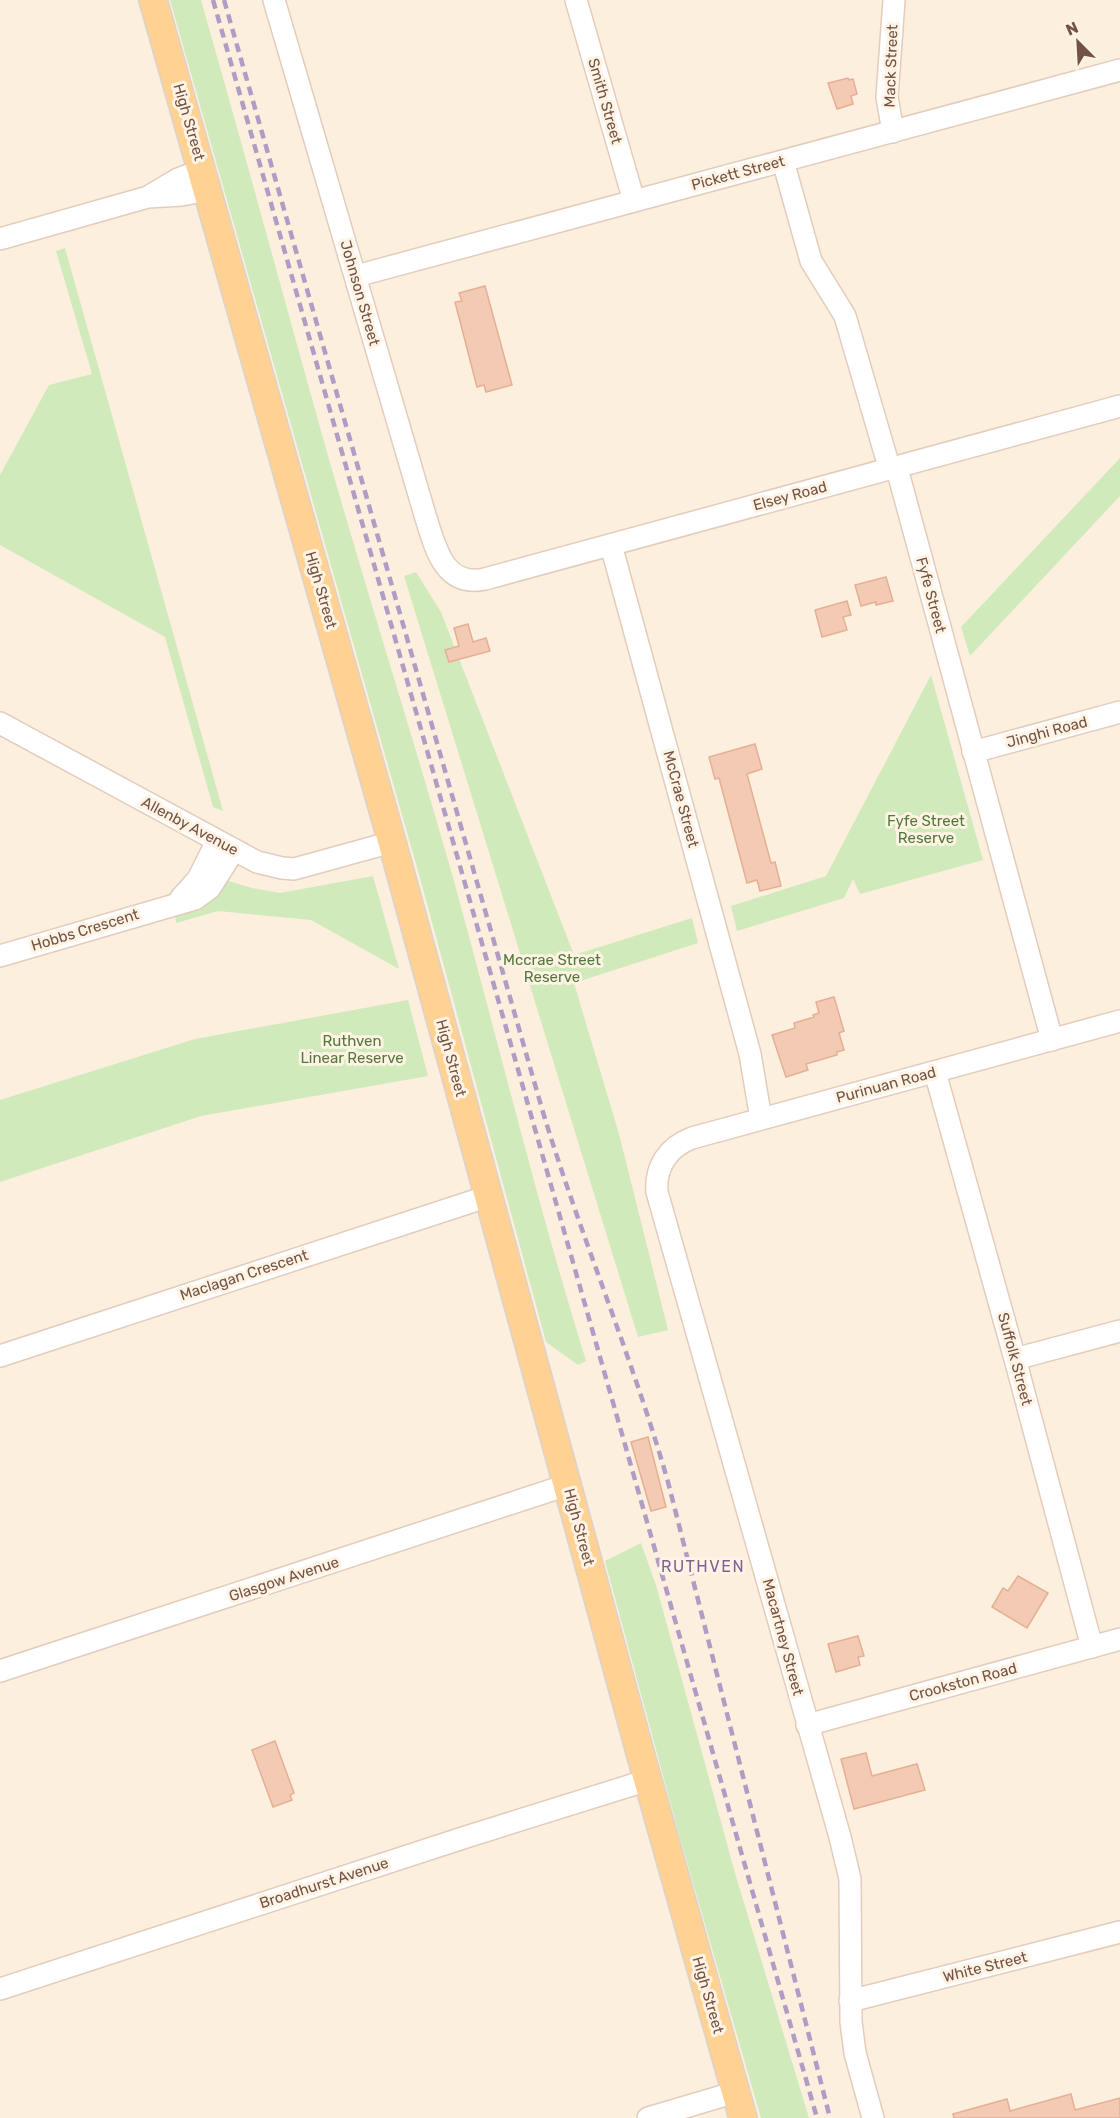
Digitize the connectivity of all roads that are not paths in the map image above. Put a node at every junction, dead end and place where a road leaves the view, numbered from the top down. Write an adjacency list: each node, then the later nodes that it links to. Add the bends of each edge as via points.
1 (153, 0): 8 (main road, High Street)
2 (274, 0): 11 (street, Johnson Street)
3 (576, 0): 9 (street, Smith Street)
4 (894, 0): 6 (street, Mack Street, via 887,97)
5 (1120, 70): 6 (street, Pickett Street)
6 (893, 132): 7 (street, Pickett Street)
7 (783, 161): 9 (street, Pickett Street); 13 (street, Fyfe Street, via 811,261 845,316 887,460)
8 (205, 180): 10 (street, via 182,195 148,197); 19 (main road, High Street)
9 (634, 201): 11 (street, Pickett Street)
10 (0, 239)
11 (356, 276): 15 (street, Johnson Street, via 432,537 446,566)
12 (1120, 406): 13 (street, Elsey Road)
13 (893, 468): 14 (street, Elsey Road); 18 (street, Fyfe Street, via 899,476)
14 (611, 545): 15 (street, Elsey Road, via 485,579); 25 (street, McCrae Street)
15 (459, 578)
16 (1120, 712): 18 (street, Jinghi Road)
17 (0, 723): 20 (street, Allenby Avenue)
18 (973, 752): 23 (street, Fyfe Street)
19 (392, 842): 20 (street, Allenby Avenue, via 294,868 257,862); 27 (main road, High Street)
20 (225, 845): 21 (street, Hobbs Crescent, via 185,896 171,905)
21 (0, 956)
22 (1120, 1021): 23 (street, Purinuan Road)
23 (1052, 1040): 24 (street, Purinuan Road)
24 (935, 1072): 25 (street, Purinuan Road); 30 (street, Suffolk Street)
25 (768, 1118): 26 (street, Purinuan Road, via 685,1141)
26 (661, 1163): 35 (street, Macartney Street, via 657,1192)
27 (489, 1196): 29 (street, Maclagan Crescent); 31 (main road, High Street)
28 (1120, 1331): 30 (street)
29 (0, 1356)
30 (1015, 1359): 33 (street, Suffolk Street)
31 (567, 1485): 34 (street, Glasgow Avenue); 36 (main road, High Street)
32 (1120, 1639): 33 (street, Crookston Road)
33 (1092, 1647): 35 (street, Crookston Road)
34 (0, 1671)
35 (807, 1725): 39 (street, Macartney Street, via 850,1879)
36 (648, 1780): 38 (street, Broadhurst Avenue); 40 (main road, High Street)
37 (1120, 1932): 39 (street, White Street)
38 (0, 1989)
39 (850, 2001): 43 (street, Macartney Street, via 855,2053)
40 (736, 2092): 41 (street); 42 (main road, High Street)
41 (648, 2118)
42 (743, 2118)
43 (873, 2118)

